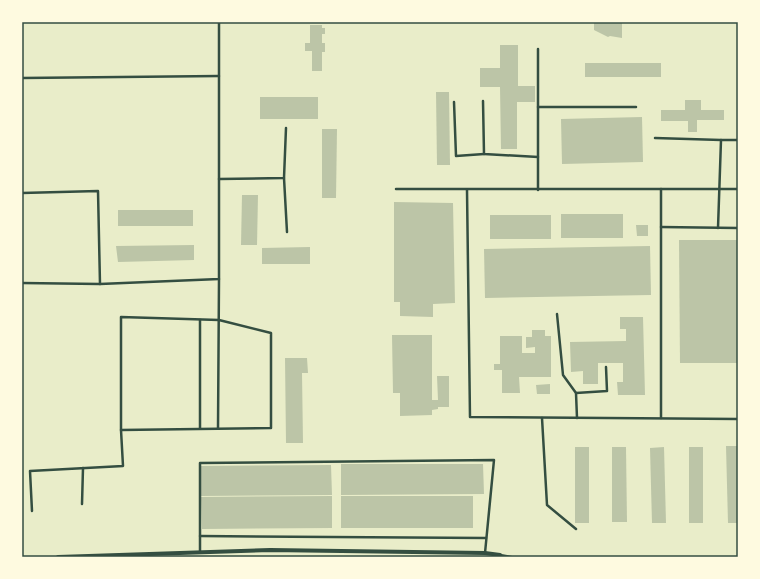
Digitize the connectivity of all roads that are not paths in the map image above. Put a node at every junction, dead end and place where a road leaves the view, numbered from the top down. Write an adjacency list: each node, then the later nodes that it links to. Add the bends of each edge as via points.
1 (219, 22): 3 (lane)
2 (538, 50): 7 (lane)
3 (219, 76): 4 (lane); 16 (lane)
4 (22, 78)
5 (483, 101): 13 (lane)
6 (454, 102): 13 (lane, via 456,156)
7 (538, 107): 8 (lane); 14 (lane)
8 (636, 107)
9 (286, 128): 15 (lane)
10 (655, 138): 11 (lane)
11 (721, 140): 12 (lane); 19 (lane)
12 (738, 140)
13 (484, 154): 14 (lane)
14 (538, 157): 22 (lane)
15 (284, 178): 16 (lane); 27 (lane)
16 (219, 179): 28 (lane)
17 (396, 189): 21 (lane)
18 (661, 189): 19 (lane); 22 (lane); 24 (lane)
19 (719, 189): 20 (lane); 25 (lane)
20 (738, 189)
21 (467, 190): 22 (lane); 36 (lane, via 470,417)
22 (538, 190)
23 (22, 193): 30 (lane, via 98,192)
24 (661, 227): 25 (lane); 38 (lane)
25 (718, 228): 26 (lane)
26 (738, 228)
27 (288, 232)
28 (219, 279): 30 (lane); 33 (lane)
29 (22, 283): 30 (lane)
30 (100, 284)
31 (557, 314): 35 (lane, via 563,375)
32 (200, 320): 33 (lane); 40 (lane); 42 (lane, via 121,317)
33 (219, 320): 41 (lane); 41 (lane, via 271,333 271,428)
34 (606, 367): 35 (lane, via 607,391)
35 (576, 393): 37 (lane)
36 (542, 418): 37 (lane); 46 (lane, via 547,505)
37 (577, 418): 38 (lane)
38 (661, 418): 39 (lane)
39 (738, 419)
40 (200, 428): 41 (lane); 42 (lane)
41 (218, 428)
42 (121, 430): 43 (lane, via 123,466)
43 (83, 468): 44 (lane); 45 (lane, via 30,471)
44 (82, 504)
45 (32, 511)
46 (576, 529)
47 (200, 536): 48 (lane); 48 (lane, via 200,463 494,460); 49 (lane)
48 (486, 538): 50 (lane)
49 (200, 552): 50 (street); 52 (street)
50 (485, 552): 51 (street)
51 (500, 556): 53 (lane)
52 (58, 557)
53 (512, 557)

